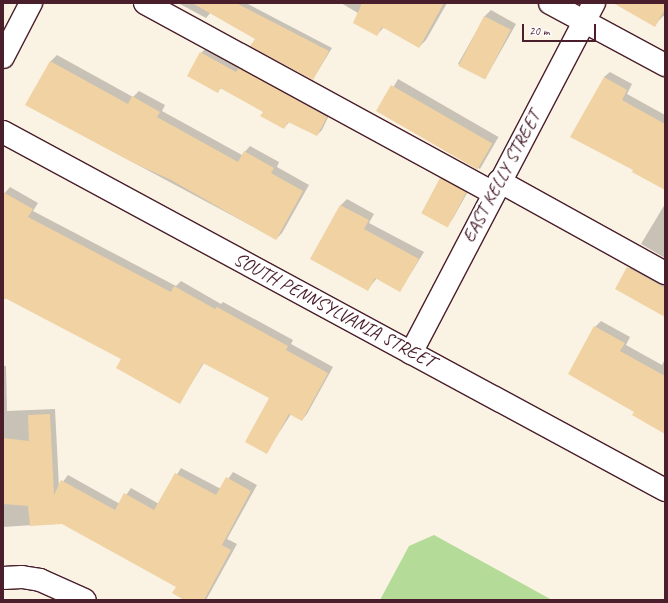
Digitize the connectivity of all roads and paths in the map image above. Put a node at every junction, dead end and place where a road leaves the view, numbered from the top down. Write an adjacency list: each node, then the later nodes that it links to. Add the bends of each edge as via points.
1 (31, 3): 5 (street)
2 (145, 3): 8 (street)
3 (550, 3): 4 (street)
4 (590, 12): 6 (street); 8 (street, EAST KELLY STREET)
5 (3, 57)
6 (665, 65)
7 (3, 132): 10 (street, SOUTH PENNSYLVANIA STREET)
8 (496, 187): 9 (street); 10 (street, EAST KELLY STREET)
9 (665, 273)
10 (410, 353): 11 (street, SOUTH PENNSYLVANIA STREET)
11 (665, 490)
12 (3, 578): 13 (street, via 22,577 40,580)
13 (85, 600)

